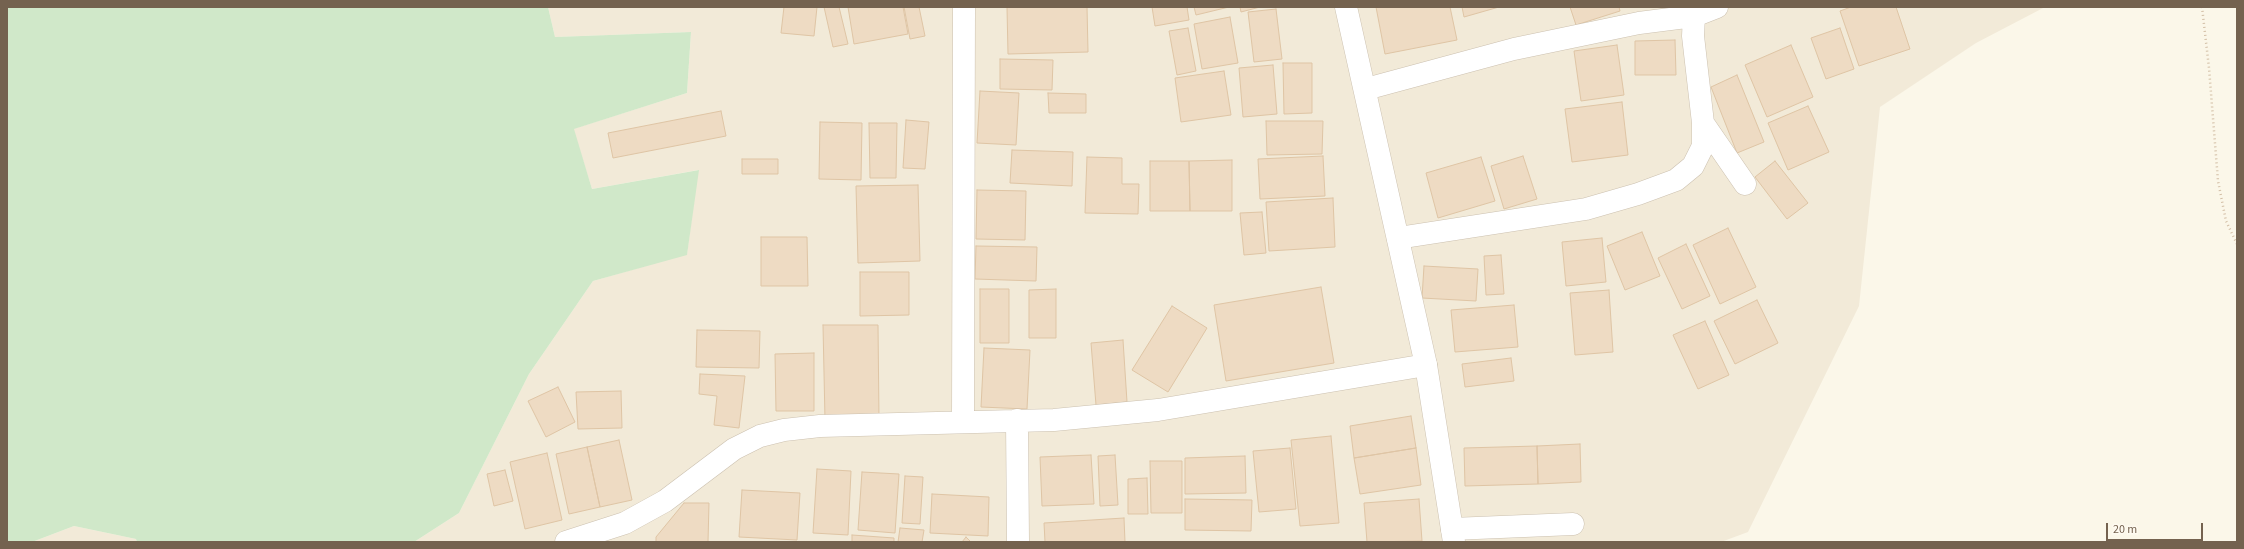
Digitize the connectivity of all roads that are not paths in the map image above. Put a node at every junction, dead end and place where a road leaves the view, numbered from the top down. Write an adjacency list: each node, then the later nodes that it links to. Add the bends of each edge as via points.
1 (964, 7): 11 (street)
2 (1346, 7): 5 (street)
3 (1717, 7): 4 (street)
4 (1694, 16): 5 (street, via 1639,23 1514,50); 6 (street, via 1693,36)
5 (1366, 90): 8 (street)
6 (1703, 123): 7 (street); 8 (street, via 1703,146 1694,166 1676,180 1586,209)
7 (1745, 184)
8 (1398, 238): 9 (street)
9 (1426, 365): 10 (street, via 1158,410 1054,420); 13 (street)
10 (1017, 420): 11 (street); 15 (street)
11 (963, 421): 14 (street, via 820,426 760,436 734,449 665,501 625,523)
12 (1573, 524): 13 (street)
13 (1453, 535)
14 (566, 542)
15 (1018, 542)

